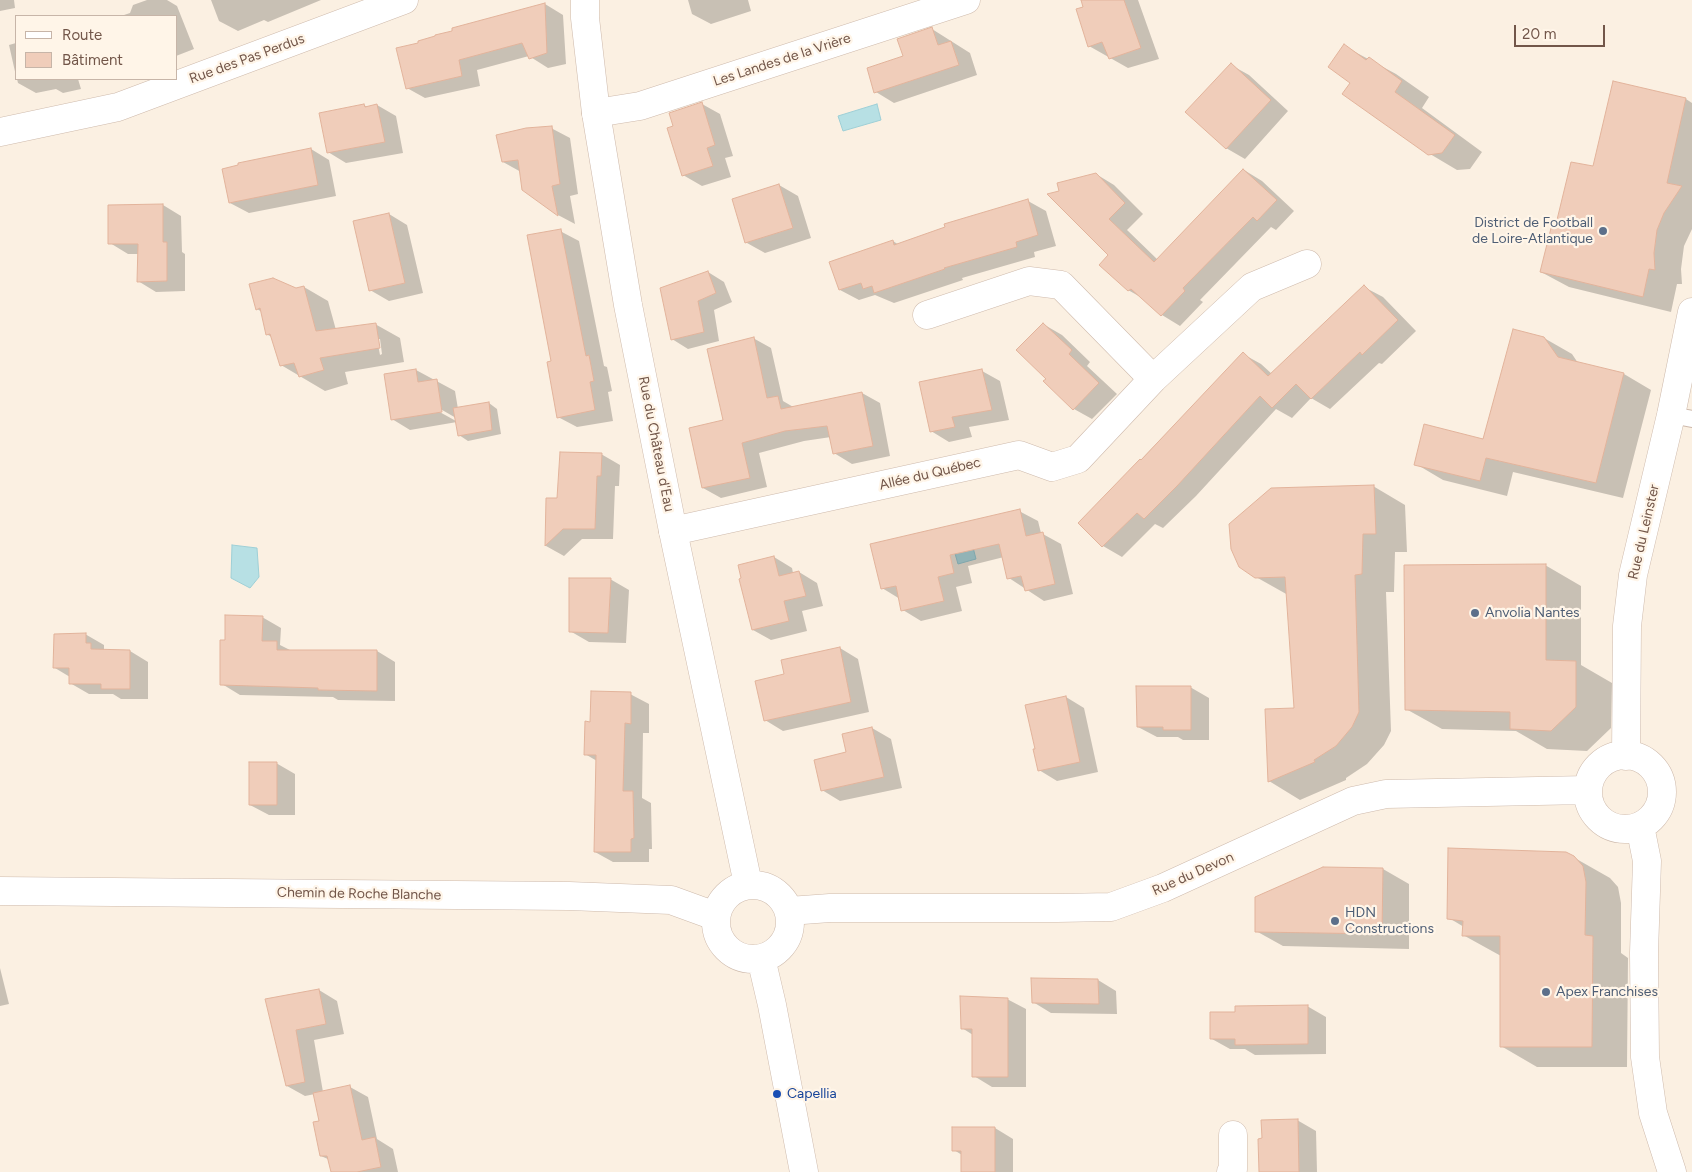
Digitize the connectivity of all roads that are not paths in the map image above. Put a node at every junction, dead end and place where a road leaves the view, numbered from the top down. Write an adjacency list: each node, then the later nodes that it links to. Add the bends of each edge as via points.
1 (404, 0): 5 (street, Rue des Pas Perdus, via 118,107)
2 (585, 0): 4 (street, Rue du Château d'Eau)
3 (966, 0): 4 (street, Les Landes de la Vrière, via 640,106)
4 (596, 113): 11 (street, Rue du Château d'Eau, via 628,305)
5 (0, 132)
6 (1307, 264): 9 (street, Allée du Québec, via 1252,287)
7 (1692, 312): 10 (street, Rue du Leinster)
8 (927, 315): 9 (street, via 1029,281 1061,285)
9 (1153, 379): 11 (street, Allée du Québec, via 1078,459 1052,467 1019,454)
10 (1681, 417): 12 (street, Rue du Leinster, via 1633,575 1627,626)
11 (673, 531): 15 (street, Rue du Château d'Eau)
12 (1626, 756): 13 (street, via 1615,757 1600,765 1590,779); 14 (street, via 1647,763 1660,780 1661,802 1657,812)
13 (1588, 790): 14 (street, via 1589,802 1604,823 1628,830); 17 (street, Rue du Devon, via 1386,794 1353,801 1163,888 1112,907)
14 (1640, 826): 23 (street, via 1647,861 1645,1057 1653,1113)
15 (748, 884): 17 (street, via 758,884 777,893); 18 (street, via 726,895)
16 (0, 891): 18 (street, Chemin de Roche Blanche, via 569,896 671,900)
17 (789, 911): 19 (street, via 788,935 782,946)
18 (715, 916): 19 (street, via 719,940 727,949 737,956)
19 (761, 958): 21 (street)
20 (1233, 1135): 22 (street)
21 (804, 1172)
22 (1231, 1172)
23 (1672, 1172)

